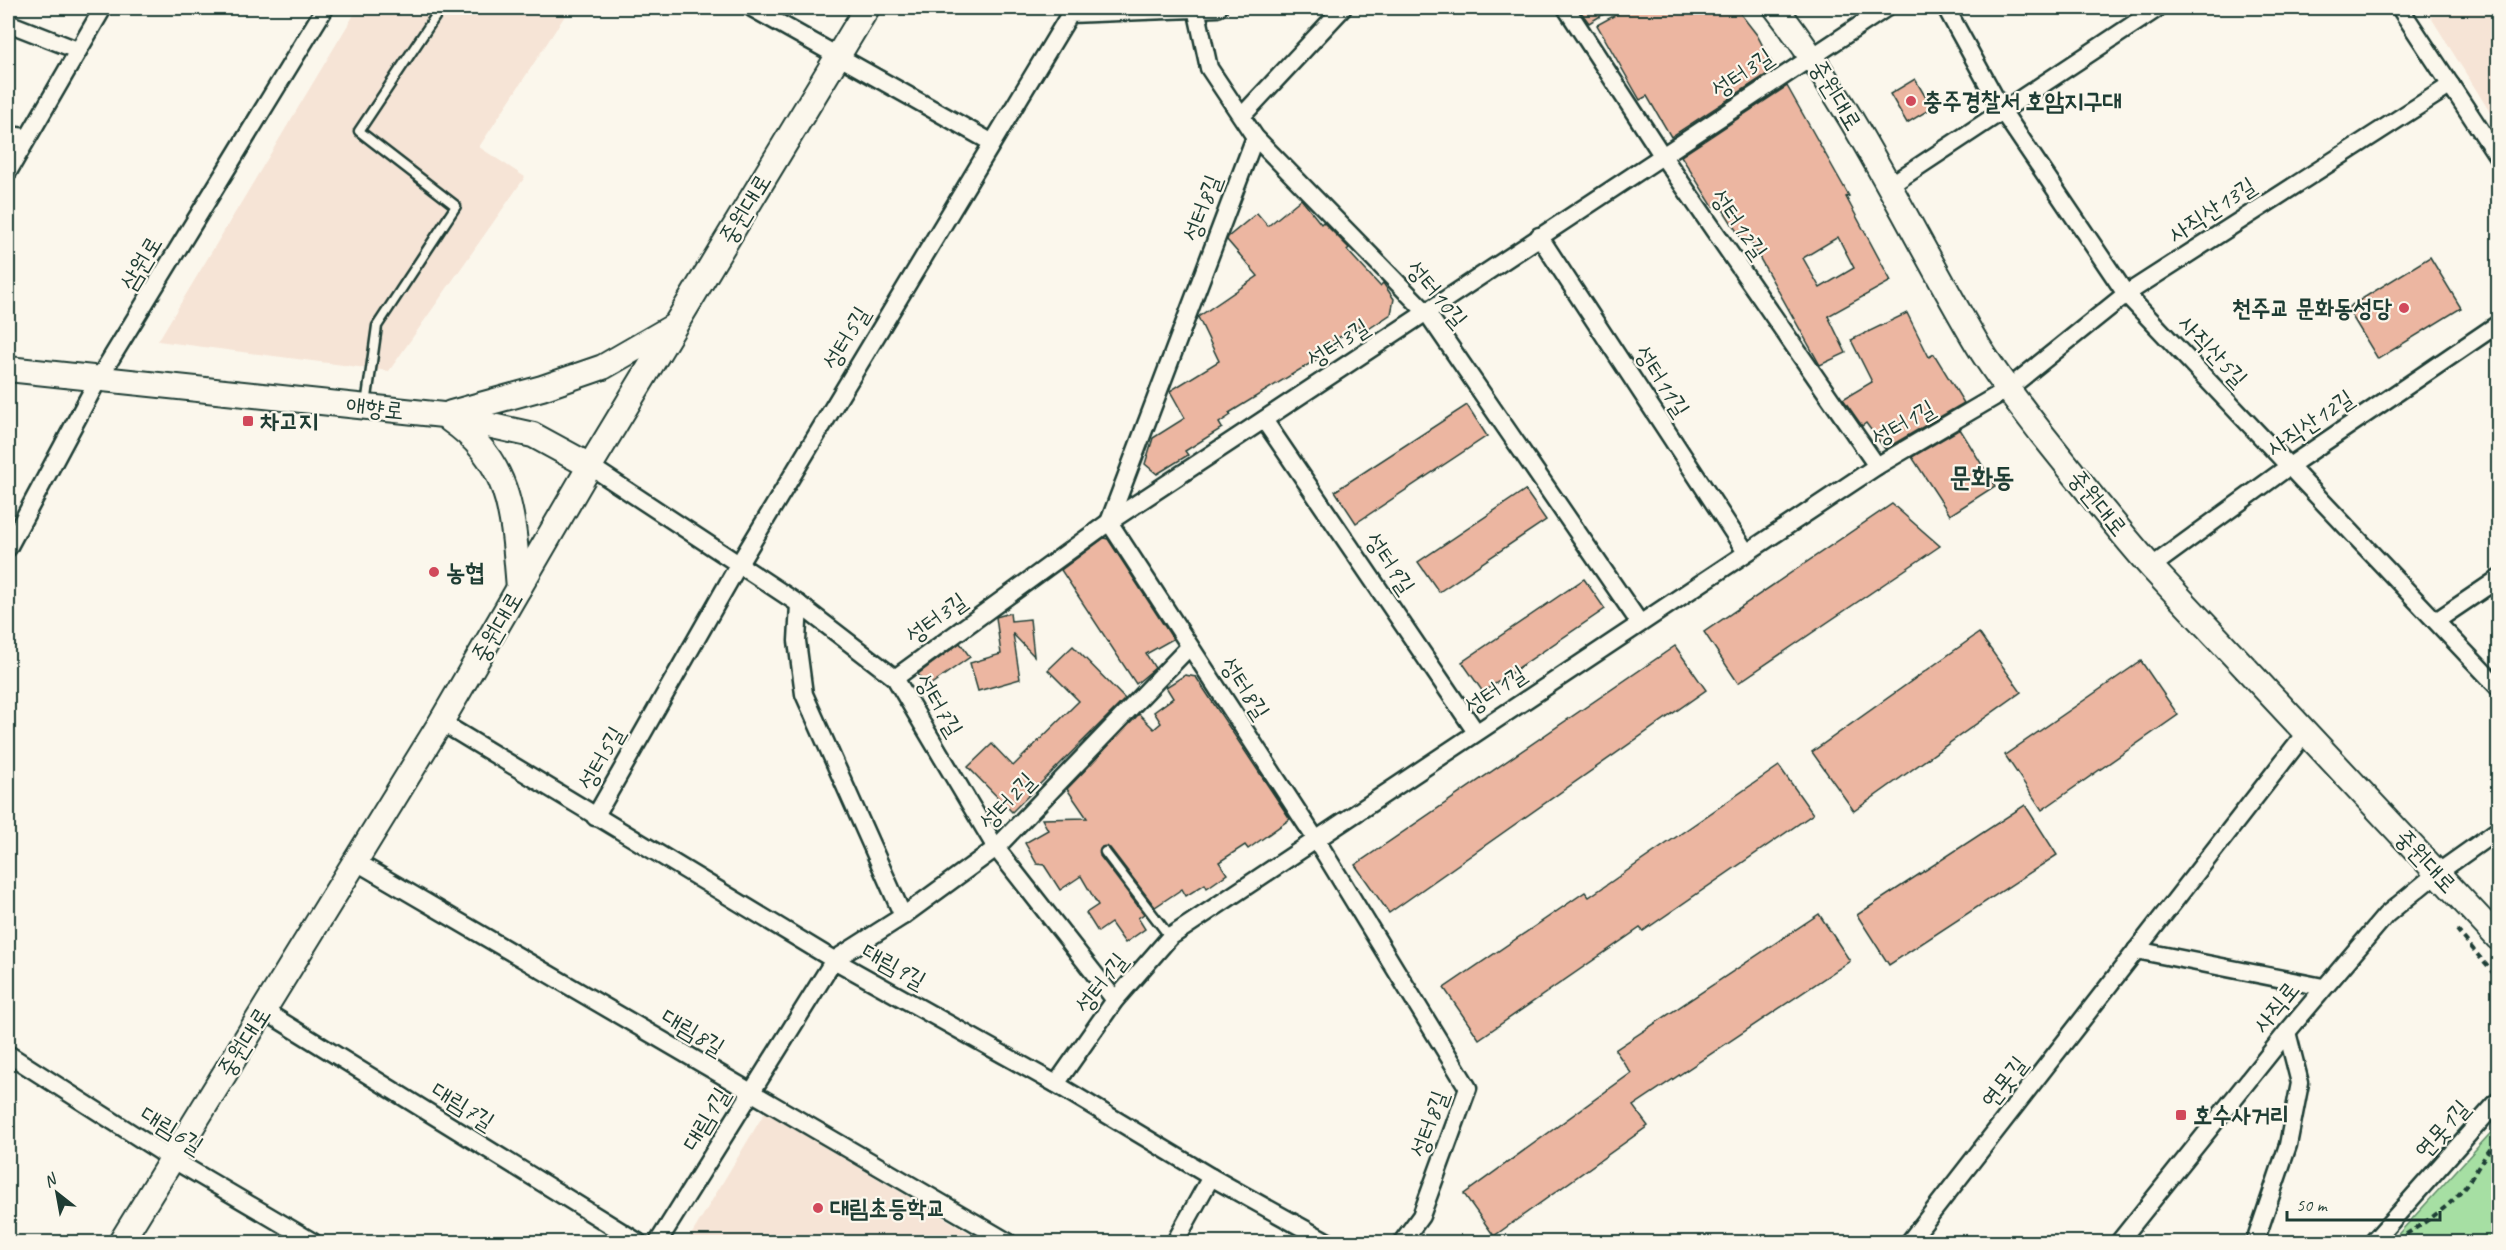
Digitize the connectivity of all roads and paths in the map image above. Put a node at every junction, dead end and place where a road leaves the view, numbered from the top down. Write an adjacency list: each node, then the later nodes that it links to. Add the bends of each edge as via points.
1 (103, 8): 16 (street)
2 (325, 8): 36 (street, 삼원로)
3 (441, 8): 38 (lane, via 359,131 456,206 377,326)
4 (752, 8): 18 (street)
5 (867, 8): 18 (street, 중원대로)
6 (1196, 8): 7 (street, 성터5길); 21 (street, 성터10길, via 1209,68); 25 (street, 성터5길, via 1070,14)
7 (1218, 8)
8 (1343, 8): 21 (street)
9 (1566, 8): 26 (street, 성터12길)
10 (1776, 8): 17 (street, 중원대로)
11 (1886, 8): 17 (street, 성터3길)
12 (1946, 8): 20 (street, 사직산5길)
13 (2158, 8): 20 (street)
14 (2400, 8): 19 (street)
15 (8, 23): 16 (street)
16 (76, 50): 23 (street)
17 (1813, 55): 26 (street, 성터3길); 29 (street, 중원대로)
18 (837, 56): 25 (street); 33 (street, 중원대로)
19 (2451, 85): 27 (street); 31 (street, 사직산13길)
20 (2003, 111): 29 (street); 31 (street, 사직산5길)
21 (1242, 116): 24 (street, 성터10길)
22 (8, 135): 23 (street)
23 (26, 137): 28 (street)
24 (1255, 137): 32 (street, 성터10길); 44 (street, 성터8길)
25 (991, 142): 47 (street, 성터5길)
26 (1662, 155): 30 (street, 성터3길); 42 (street, 성터12길)
27 (2499, 157)
28 (8, 172)
29 (1889, 186): 37 (street, 중원대로, via 1977,344)
30 (1539, 236): 32 (street, 성터3길); 46 (street, 성터11길)
31 (2126, 294): 37 (street, 사직산13길); 43 (street, 사직산5길)
32 (1427, 312): 40 (street, 성터3길); 53 (street, 성터10길)
33 (676, 324): 39 (street, via 603,367 491,404); 41 (street, 중원대로)
34 (2499, 324): 43 (street, 사직산12길)
35 (8, 369): 36 (street, 애향로)
36 (99, 378): 38 (street, 애향로); 45 (street, 삼원로)
37 (2008, 389): 42 (street, 성터1길); 48 (street, 중원대로)
38 (365, 407): 39 (street, 애향로)
39 (443, 415): 41 (street, 애향로, via 533,435); 50 (street, via 472,435 494,464 509,502)
40 (1264, 420): 44 (street, 성터3길); 58 (street, 성터9길)
41 (591, 466): 47 (street, 성터7길); 50 (street, 중원대로)
42 (1877, 466): 46 (street, 성터1길)
43 (2288, 467): 48 (street, 사직산12길); 52 (street, 사직산5길)
44 (1109, 522): 54 (street, 성터8길); 55 (street, 성터3길)
45 (8, 548)
46 (1746, 552): 53 (street, 성터1길)
47 (739, 564): 51 (street, 성터7길); 60 (street, 성터5길)
48 (2151, 567): 59 (street, 중원대로)
49 (2499, 579): 52 (street)
50 (519, 588): 57 (street, 중원대로)
51 (799, 604): 55 (street, 성터7길); 67 (street, via 797,641 804,694)
52 (2436, 621): 56 (street, 사직산5길)
53 (1639, 622): 58 (street, 성터1길)
54 (1189, 647): 62 (street, 성터8길); 63 (street, 성터2길)
55 (895, 678): 63 (street, 성터7길)
56 (2499, 687)
57 (441, 722): 60 (street, 대림9길); 65 (street, 중원대로)
58 (1476, 732): 62 (street, 성터1길)
59 (2306, 732): 66 (street, 중원대로); 71 (street, 연못길)
60 (595, 817): 72 (street, 대림9길)
61 (2499, 830): 66 (street, 사직로)
62 (1317, 841): 69 (street, 성터1길); 92 (street, 성터8길, via 1468,1088 1421,1216)
63 (996, 848): 67 (street, 성터2길); 75 (street, 성터7길)
64 (1105, 852): 69 (lane)
65 (355, 861): 76 (street, 중원대로); 80 (street, 대림8길)
66 (2436, 874): 70 (street, 중원대로); 74 (street, 사직로, via 2386,915)
67 (903, 916): 72 (street, 성터2길)
68 (2455, 927): 73 (path, 중원대로)
69 (1170, 937): 75 (street, 성터1길)
70 (2499, 938)
71 (2136, 950): 74 (street); 93 (street, 연못길)
72 (834, 960): 79 (street, 대림9길); 80 (street, 대림1길)
73 (2499, 979)
74 (2323, 987): 77 (street, 사직로)
75 (1115, 1000): 79 (street, 성터1길)
76 (263, 1010): 83 (street, 중원대로); 87 (street, 대림7길)
77 (2287, 1032): 94 (street, 사직로); 95 (street, via 2300,1083 2288,1145)
78 (8, 1054): 83 (street, 대림6길)
79 (1056, 1084): 84 (street, 대림9길)
80 (749, 1093): 88 (street, 대림1길); 89 (street, 대림8길)
81 (2499, 1101): 96 (street, 연못1길)
82 (2499, 1141): 97 (path, via 2485,1154 2467,1184)
83 (172, 1159): 85 (street, 중원대로); 86 (street, 대림6길)
84 (1210, 1177): 90 (street); 91 (street, 대림9길)
85 (121, 1242)
86 (314, 1242)
87 (638, 1242)
88 (658, 1242)
89 (1008, 1242)
90 (1175, 1242)
91 (1329, 1242)
92 (1402, 1242)
93 (1913, 1242)
94 (2119, 1242)
95 (2255, 1242)
96 (2373, 1242)
97 (2400, 1242)

